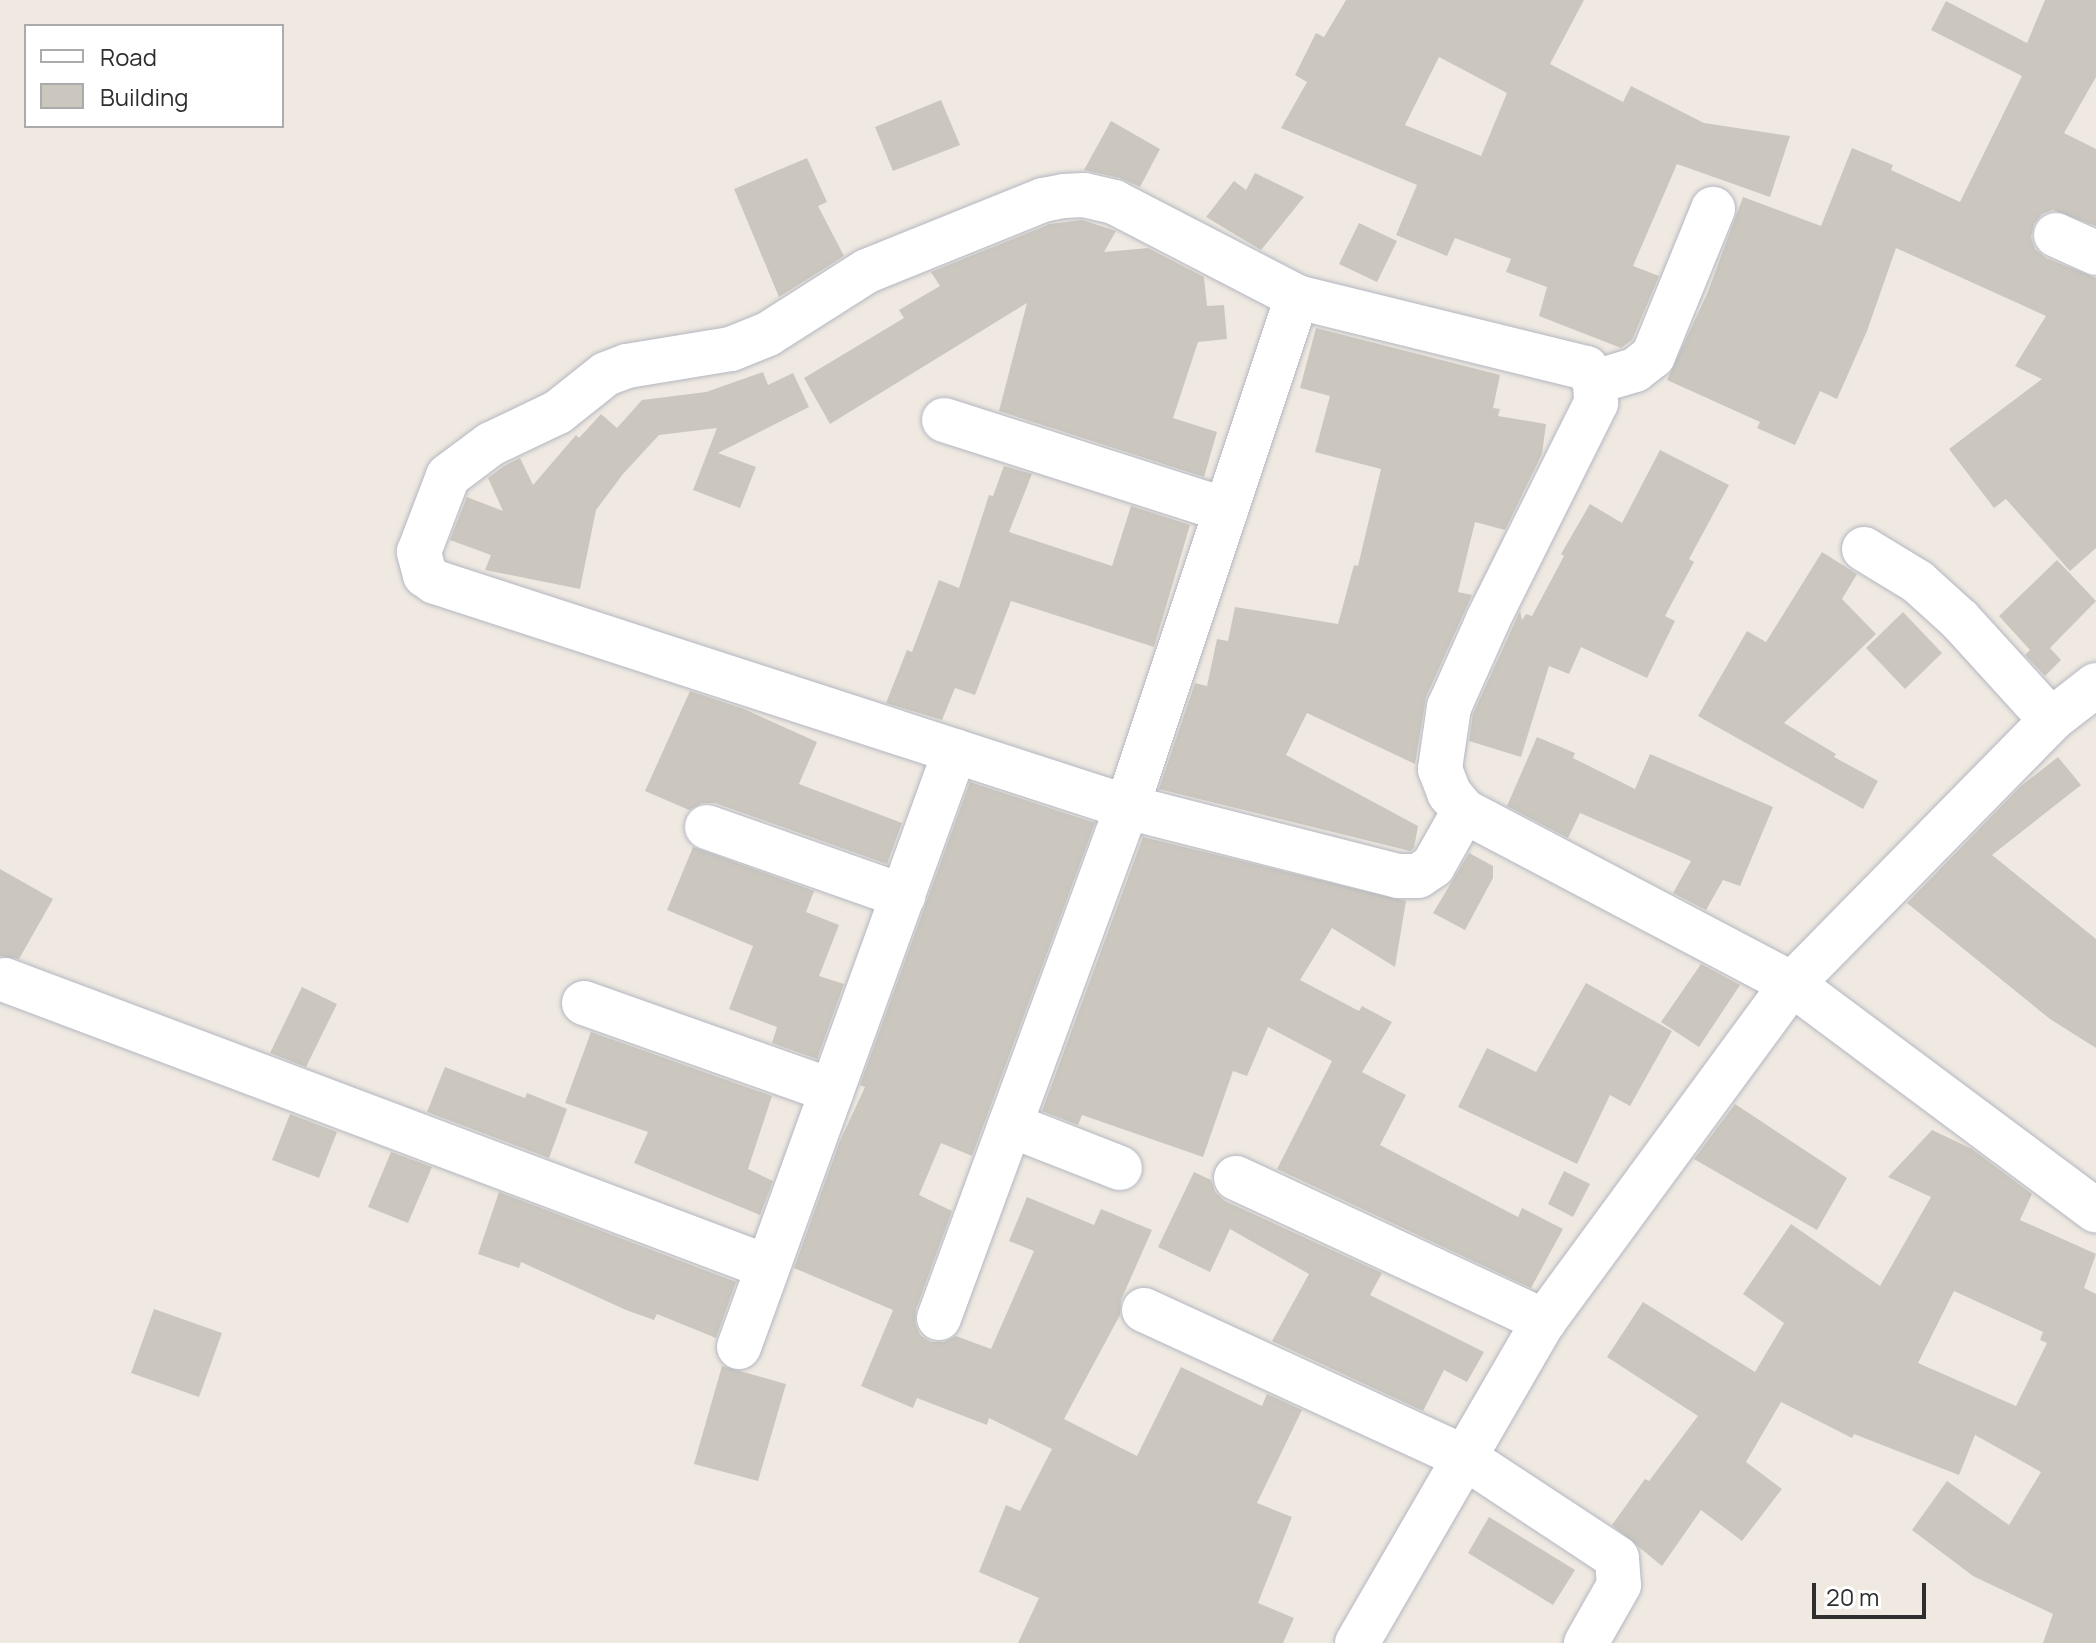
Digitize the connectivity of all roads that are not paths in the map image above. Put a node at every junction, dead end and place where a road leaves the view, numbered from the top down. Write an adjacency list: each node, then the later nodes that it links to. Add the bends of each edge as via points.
1 (1713, 209): 5 (street, via 1653,356 1635,370)
2 (2056, 235): 3 (street)
3 (2096, 253)
4 (1297, 297): 5 (street, via 1566,361 1586,368); 7 (street); 11 (street, via 1114,202 1084,195 1043,200 867,271 768,334 731,349 606,374 558,412 491,444 448,476 419,552 425,575 435,582)
5 (1595, 382): 13 (street, via 1596,403 1449,707 1440,769 1449,793)
6 (944, 420): 7 (street)
7 (1226, 510): 12 (street)
8 (1864, 549): 10 (street, via 1918,582 1960,620)
9 (2096, 685): 10 (street)
10 (2051, 720): 17 (street)
11 (955, 751): 12 (street); 15 (street)
12 (1127, 807): 13 (street, via 1398,876 1418,876 1433,866); 20 (street)
13 (1464, 811): 17 (street)
14 (707, 827): 15 (street)
15 (903, 896): 19 (street)
16 (5, 980): 24 (street)
17 (1792, 984): 23 (street); 27 (street)
18 (584, 1003): 19 (street)
19 (832, 1091): 24 (street)
20 (1010, 1125): 21 (street); 26 (street)
21 (1120, 1168)
22 (1236, 1178): 27 (street)
23 (2092, 1200)
24 (768, 1267): 28 (street)
25 (1144, 1310): 29 (street)
26 (939, 1318)
27 (1544, 1321): 29 (street)
28 (739, 1347)
29 (1464, 1457): 30 (street); 31 (street, via 1617,1558 1619,1585)
30 (1357, 1643)
31 (1586, 1643)

